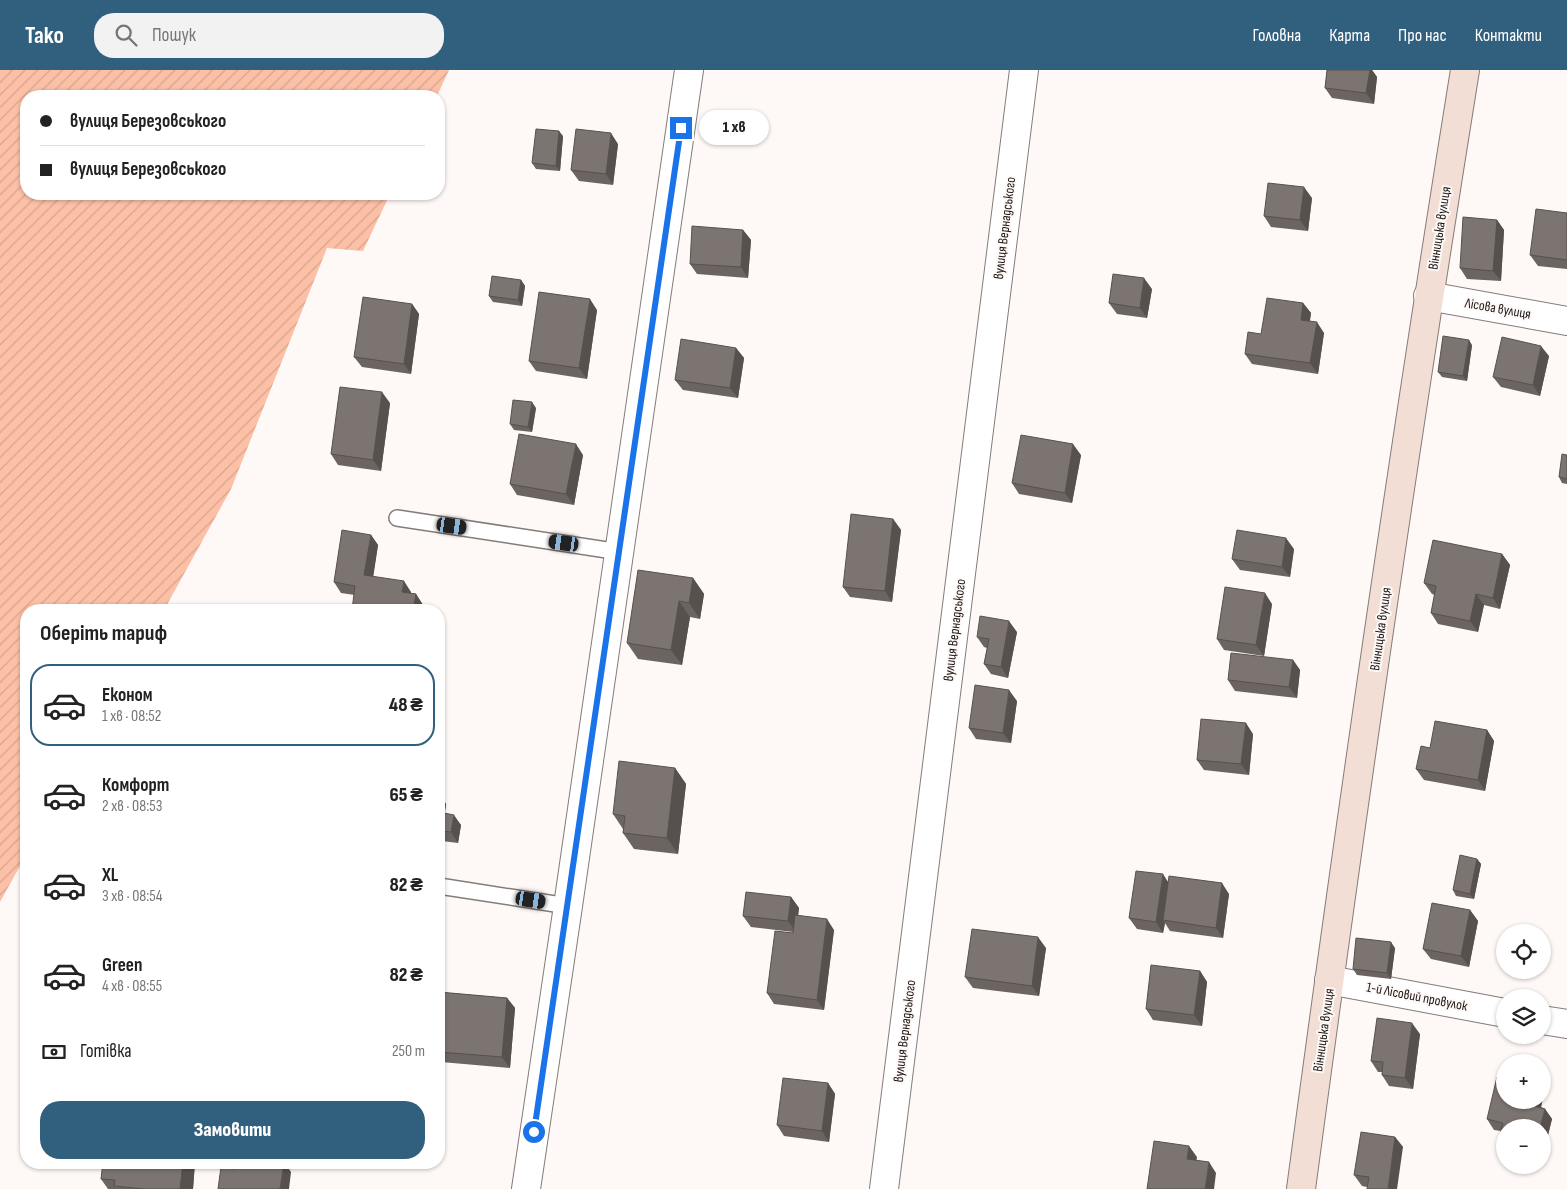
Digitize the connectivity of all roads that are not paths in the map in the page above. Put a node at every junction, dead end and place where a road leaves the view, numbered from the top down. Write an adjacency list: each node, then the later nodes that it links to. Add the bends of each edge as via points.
1 (689, 70): 7 (street)
2 (1024, 70): 15 (street, вулиця Вернадського)
3 (1465, 70): 4 (street, Вінницька вулиця)
4 (1428, 296): 5 (street, Лісова вулиця); 10 (street, Вінницька вулиця)
5 (1567, 320)
6 (397, 518): 7 (lane)
7 (620, 552): 9 (street)
8 (445, 887): 9 (lane)
9 (568, 906): 14 (street)
10 (1330, 980): 11 (street, 1-й Лісовий провулок); 16 (street, Вінницька вулиця)
11 (1496, 1010)
12 (1551, 1021): 13 (street)
13 (1567, 1024)
14 (526, 1189)
15 (884, 1189)
16 (1301, 1189)

